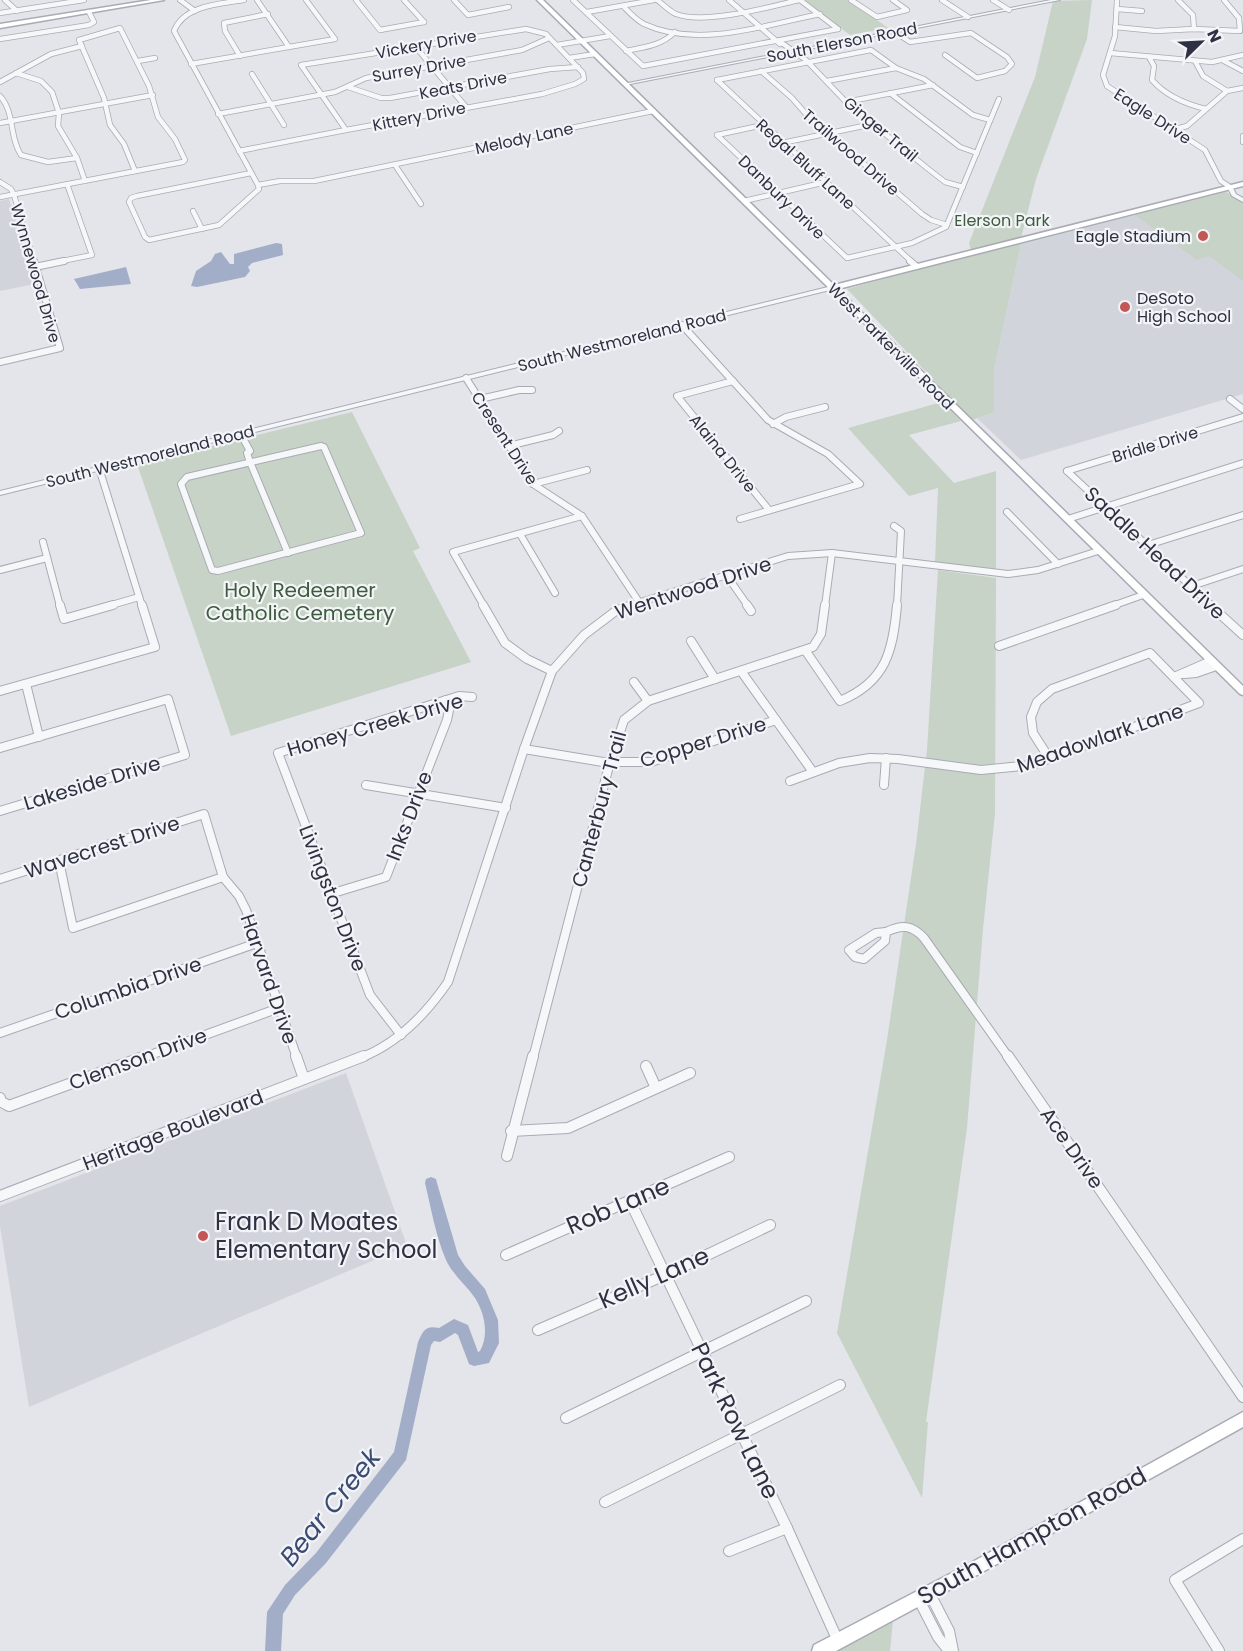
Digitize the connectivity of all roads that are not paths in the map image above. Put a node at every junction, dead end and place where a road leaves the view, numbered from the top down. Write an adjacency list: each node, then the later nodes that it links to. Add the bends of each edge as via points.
1 (5, 0): 32 (street)
2 (84, 0): 26 (street)
3 (161, 0): 34 (main road)
4 (180, 0): 29 (street)
5 (186, 0): 29 (street)
6 (244, 0): 29 (street)
7 (257, 0): 37 (street)
8 (306, 0): 55 (street, via 335,39)
9 (356, 0): 10 (street, via 380,30 424,22)
10 (404, 0)
11 (454, 0): 12 (street, via 468,15 509,7)
12 (502, 0)
13 (540, 0): 50 (main road, West Parkerville Road)
14 (573, 0): 35 (street)
15 (655, 0): 27 (street); 30 (street, via 675,14 690,17)
16 (729, 0): 30 (street, Ginger Trail)
17 (800, 0): 30 (street); 38 (street)
18 (851, 0): 19 (street, via 877,17 908,10)
19 (893, 0)
20 (942, 0): 39 (street)
21 (993, 0): 31 (street)
22 (1058, 0): 31 (street, South Elerson Road)
23 (1117, 0): 28 (street, Eagle Drive)
24 (1178, 0): 44 (street, via 1193,15)
25 (1224, 0): 43 (street)
26 (60, 2): 32 (street)
27 (623, 6): 35 (street); 45 (street, via 642,22)
28 (1117, 9): 33 (street); 42 (street, Eagle Drive)
29 (197, 10): 70 (street, via 180,18 174,29)
30 (742, 10): 40 (street, Ginger Trail)
31 (1008, 10): 39 (street, South Elerson Road)
32 (17, 11): 36 (street)
33 (1142, 11)
34 (89, 12): 41 (main road); 49 (street, via 94,22 89,25)
35 (587, 12): 47 (street)
36 (0, 13)
37 (268, 14): 55 (street); 62 (street, via 224,23)
38 (820, 14): 40 (street); 51 (street, via 838,29)
39 (969, 17): 46 (street, South Elerson Road)
40 (760, 25): 45 (street, via 712,33); 51 (street, Ginger Trail)
41 (0, 26)
42 (1115, 27): 44 (street); 58 (street, Eagle Drive)
43 (1242, 28): 44 (street, via 1232,32)
44 (1194, 29)
45 (675, 32): 56 (street, via 656,45)
46 (894, 32): 57 (street, South Elerson Road); 60 (street, via 910,42 971,33 1007,57 1011,66 1001,73 977,78)
47 (610, 36): 50 (street); 56 (street)
48 (549, 38): 52 (street); 54 (street, Vickery Drive, via 541,32 518,28); 71 (street, Surrey Drive, via 529,48)
49 (0, 39)
50 (582, 41): 52 (street); 59 (main road, West Parkerville Road)
51 (779, 41): 56 (street, via 643,66); 57 (street, Ginger Trail)
52 (557, 45): 65 (street)
53 (82, 46): 66 (street, via 79,39 120,28); 76 (street, via 51,54); 92 (street)
54 (415, 46): 71 (street); 88 (street, Vickery Drive, via 301,65)
55 (289, 47): 62 (street)
56 (626, 51)
57 (793, 52): 69 (street, Ginger Trail); 80 (street, South Elerson Road)
58 (1110, 53): 63 (street); 105 (street, Eagle Drive, via 1103,75 1107,86)
59 (595, 54): 65 (street); 80 (main road, West Parkerville Road)
60 (945, 55)
61 (1243, 55): 68 (street)
62 (240, 56): 70 (street)
63 (1149, 57): 67 (street); 95 (street, via 1154,66 1155,85)
64 (155, 58): 66 (street)
65 (569, 58): 72 (street)
66 (138, 61): 87 (street)
67 (1195, 61): 68 (street); 85 (street, via 1204,78)
68 (1224, 61): 75 (street)
69 (806, 62): 73 (street, via 871,50); 74 (street); 78 (street, Ginger Trail)
70 (191, 64): 98 (street)
71 (432, 66): 82 (street, Surrey Drive, via 366,78); 83 (street)
72 (578, 67): 83 (street, Keats Drive); 94 (street, Kittery Drive, via 584,79 579,84)
73 (896, 68): 78 (street); 81 (street)
74 (761, 71): 104 (street, Regal Bluff Lane, via 717,80); 107 (street, Trailwood Drive)
75 (1243, 71)
76 (16, 73): 79 (street); 97 (street, via 47,86)
77 (252, 74): 93 (street)
78 (827, 81): 91 (street, Ginger Trail)
79 (0, 82)
80 (625, 84): 96 (main road, West Parkerville Road)
81 (933, 86): 86 (street); 99 (street, via 973,115)
82 (348, 87): 83 (street, Keats Drive, via 386,99); 88 (street, Surrey Drive)
83 (450, 88): 94 (street)
84 (1243, 88): 85 (street)
85 (1227, 91): 95 (street)
86 (890, 93): 91 (street); 112 (street, via 960,147)
87 (153, 95): 92 (street); 115 (street, via 156,113 185,159)
88 (322, 95): 93 (street, Surrey Drive); 106 (street)
89 (0, 96): 100 (street, via 7,102)
90 (999, 99): 99 (street)
91 (846, 102): 102 (street, Ginger Trail)
92 (106, 104): 97 (street); 115 (street, via 110,125 124,144)
93 (271, 104): 98 (street, Surrey Drive); 103 (street)
94 (466, 107): 106 (street, Kittery Drive)
95 (1206, 110): 105 (street, via 1186,126)
96 (653, 111): 114 (street, Melody Lane); 130 (main road, West Parkerville Road)
97 (59, 112): 100 (street); 113 (street, via 58,126)
98 (218, 114): 111 (street)
99 (990, 120): 112 (street)
100 (10, 121): 101 (street); 113 (street, via 12,140 21,155 48,162)
101 (0, 123)
102 (873, 124): 107 (street); 123 (street, Ginger Trail, via 945,182)
103 (284, 125)
104 (763, 125): 110 (street, Regal Bluff Lane); 125 (street, Danbury Drive, via 717,135)
105 (1172, 129): 124 (street, Eagle Drive, via 1205,150 1221,181)
106 (346, 130): 111 (street, Kittery Drive)
107 (828, 133): 110 (street); 133 (street, Trailwood Drive, via 922,214)
108 (1243, 136): 109 (street)
109 (1243, 142)
110 (782, 143): 119 (street, Regal Bluff Lane)
111 (239, 151): 116 (street)
112 (977, 153): 123 (street)
113 (77, 158): 117 (street)
114 (395, 165): 122 (street, Melody Lane, via 307,182); 131 (street)
115 (135, 171): 117 (street)
116 (251, 173): 122 (street); 134 (street, via 130,198 149,240)
117 (85, 181): 120 (street)
118 (0, 182): 127 (street, Wynnewood Drive)
119 (826, 182): 125 (street); 135 (street, Regal Bluff Lane)
120 (67, 184): 127 (street); 137 (street, via 92,255)
121 (1243, 184): 124 (main road, South Westmoreland Road)
122 (258, 185): 134 (street, via 256,193 219,225)
123 (963, 187): 133 (street)
124 (1230, 187): 126 (street, Eagle Drive); 129 (street, Eagle Drive); 136 (main road, South Westmoreland Road)
125 (778, 193): 130 (street); 135 (street, Danbury Drive, via 847,258)
126 (1243, 194)
127 (14, 195): 128 (street); 137 (street, Wynnewood Drive)
128 (0, 197)
129 (1243, 200)
130 (744, 201): 138 (main road, West Parkerville Road)
131 (421, 204)
132 (193, 212): 134 (street)
133 (947, 225): 135 (street, via 936,236)
134 (202, 230)
135 (897, 246): 136 (street, Regal Bluff Lane)
136 (919, 266): 138 (main road, South Westmoreland Road)
137 (35, 267): 140 (street, Wynnewood Drive, via 60,348)
138 (832, 288): 139 (street, South Westmoreland Road); 166 (main road, West Parkerville Road)
139 (682, 325): 141 (street, South Westmoreland Road); 142 (street)
140 (0, 362)
141 (466, 378): 144 (street, Cresent Drive); 151 (street, South Westmoreland Road)
142 (733, 381): 149 (street); 161 (street, Alaina Drive, via 677,396)
143 (532, 390): 144 (street)
144 (480, 399): 152 (street, Cresent Drive)
145 (1230, 399): 147 (street)
146 (825, 407): 149 (street)
147 (1243, 409)
148 (1243, 417): 157 (street, Bridle Drive)
149 (773, 424): 161 (street, via 828,454 860,484)
150 (559, 430): 152 (street)
151 (238, 433): 153 (street); 155 (street, South Westmoreland Road)
152 (508, 446): 158 (street, Cresent Drive)
153 (250, 462): 172 (street); 172 (street, via 187,477 181,484 212,570); 172 (street, via 324,447 361,533)
154 (1243, 464): 160 (street)
155 (99, 468): 159 (street, South Westmoreland Road); 183 (street)
156 (586, 470): 158 (street)
157 (1067, 471): 160 (street, Saddle Head Drive)
158 (532, 484): 164 (street, Cresent Drive)
159 (0, 493)
160 (1106, 507): 166 (street); 170 (street, Saddle Head Drive)
161 (769, 510): 165 (street)
162 (1007, 512): 176 (street)
163 (1243, 515): 170 (street)
164 (582, 516): 168 (street); 184 (street, Cresent Drive)
165 (740, 519)
166 (1068, 519): 171 (main road, West Parkerville Road)
167 (894, 526): 175 (street, via 901,531)
168 (520, 534): 181 (street); 192 (street, via 453,552 505,643)
169 (43, 542): 174 (street)
170 (1148, 545): 180 (street, Saddle Head Drive)
171 (1098, 550): 176 (street, Wentwood Drive); 182 (main road, West Parkerville Road)
172 (288, 553)
173 (832, 553): 175 (street, Wentwood Drive); 179 (street, Wentwood Drive, via 788,556); 189 (street, via 821,634 813,647)
174 (47, 558): 178 (street); 183 (street, via 64,619)
175 (899, 561): 176 (street, Wentwood Drive, via 1008,574); 189 (street, via 891,650 885,665 865,688 840,701)
176 (1058, 564)
177 (1243, 569): 180 (street)
178 (0, 570)
179 (727, 576): 184 (street, Wentwood Drive); 185 (street)
180 (1191, 586): 186 (street, Saddle Head Drive)
181 (555, 593)
182 (1143, 595): 188 (street); 190 (main road, West Parkerville Road)
183 (139, 597): 196 (street, via 155,647)
184 (639, 602): 192 (street, Wentwood Drive, via 607,616)
185 (751, 611)
186 (1241, 631)
187 (691, 641): 194 (street)
188 (999, 646)
189 (805, 651): 191 (street, Canterbury Trail)
190 (1214, 663): 193 (street, via 1196,673); 198 (main road, West Parkerville Road)
191 (741, 670): 194 (street, Canterbury Trail); 202 (street)
192 (552, 671): 205 (street, Wentwood Drive)
193 (1174, 677): 208 (street, Meadowlark Lane, via 1199,703); 208 (street, via 1150,653 1052,689 1036,702 1031,717 1033,733)
194 (715, 679): 201 (street, Canterbury Trail)
195 (634, 682): 201 (street)
196 (26, 684): 197 (street); 203 (street)
197 (0, 691)
198 (1243, 692)
199 (472, 697): 200 (street, Honey Creek Drive)
200 (447, 700): 206 (street, Honey Creek Drive); 214 (street, Inks Drive, via 447,720)
201 (648, 701): 209 (street, Canterbury Trail, via 624,720)
202 (776, 720): 209 (street, Copper Drive, via 651,762); 210 (street)
203 (39, 737): 204 (street); 216 (street, Lakeside Drive, via 168,699 185,755)
204 (0, 748)
205 (524, 749): 209 (street, Copper Drive); 215 (street, Wentwood Drive)
206 (278, 753): 221 (street, Livingston Drive)
207 (886, 758): 208 (street, Meadowlark Lane, via 1008,770); 210 (street, Meadowlark Lane, via 846,762); 213 (street)
208 (1049, 758)
209 (610, 762): 233 (street, Canterbury Trail)
210 (813, 772): 211 (street, Meadowlark Lane)
211 (790, 781)
212 (366, 785): 214 (street)
213 (884, 785)
214 (418, 793): 215 (street); 221 (street, Inks Drive, via 386,877)
215 (506, 808): 226 (street, Wentwood Drive, via 447,982 435,1003)
216 (0, 811)
217 (204, 814): 218 (street, Wavecrest Drive); 219 (street, Harvard Drive)
218 (59, 861): 219 (street, via 74,928); 220 (street, Wavecrest Drive)
219 (223, 877): 223 (street, Harvard Drive, via 239,896)
220 (0, 879)
221 (330, 894): 226 (street, Livingston Drive, via 370,995)
222 (886, 932): 245 (street, Ace Drive, via 899,925 914,927 930,944)
223 (256, 943): 224 (street, Harvard Drive); 225 (street, Columbia Drive)
224 (279, 1008): 230 (street, Harvard Drive); 232 (street, Clemson Drive, via 9,1106)
225 (0, 1033)
226 (401, 1035): 227 (street, Wentwood Drive, via 375,1052)
227 (345, 1063): 230 (street, Heritage Boulevard)
228 (646, 1066): 231 (street)
229 (690, 1073): 231 (street)
230 (303, 1079): 236 (street, Heritage Boulevard)
231 (656, 1089): 233 (street, via 568,1128)
232 (0, 1098)
233 (512, 1131): 234 (street, Canterbury Trail)
234 (507, 1156)
235 (729, 1157): 237 (street, Rob Lane)
236 (0, 1196)
237 (630, 1202): 239 (street, Rob Lane); 240 (street, Park Row Lane)
238 (770, 1225): 240 (street, Kelly Lane)
239 (506, 1255)
240 (665, 1275): 242 (street, Kelly Lane); 243 (street, Park Row Lane)
241 (806, 1301): 243 (street)
242 (538, 1330)
243 (701, 1351): 246 (street); 248 (street, Park Row Lane)
244 (840, 1385): 248 (street)
245 (1243, 1397)
246 (566, 1418)
247 (1243, 1419): 253 (main road, South Hampton Road)
248 (741, 1436): 249 (street); 250 (street, Park Row Lane)
249 (605, 1502)
250 (787, 1528): 252 (street); 254 (street, Park Row Lane)
251 (1243, 1539): 257 (street, via 1175,1580)
252 (729, 1551)
253 (924, 1595): 254 (main road, South Hampton Road); 256 (street, via 938,1636)
254 (838, 1641): 255 (main road, South Hampton Road)
255 (820, 1651)
256 (951, 1651)
257 (1219, 1651)

